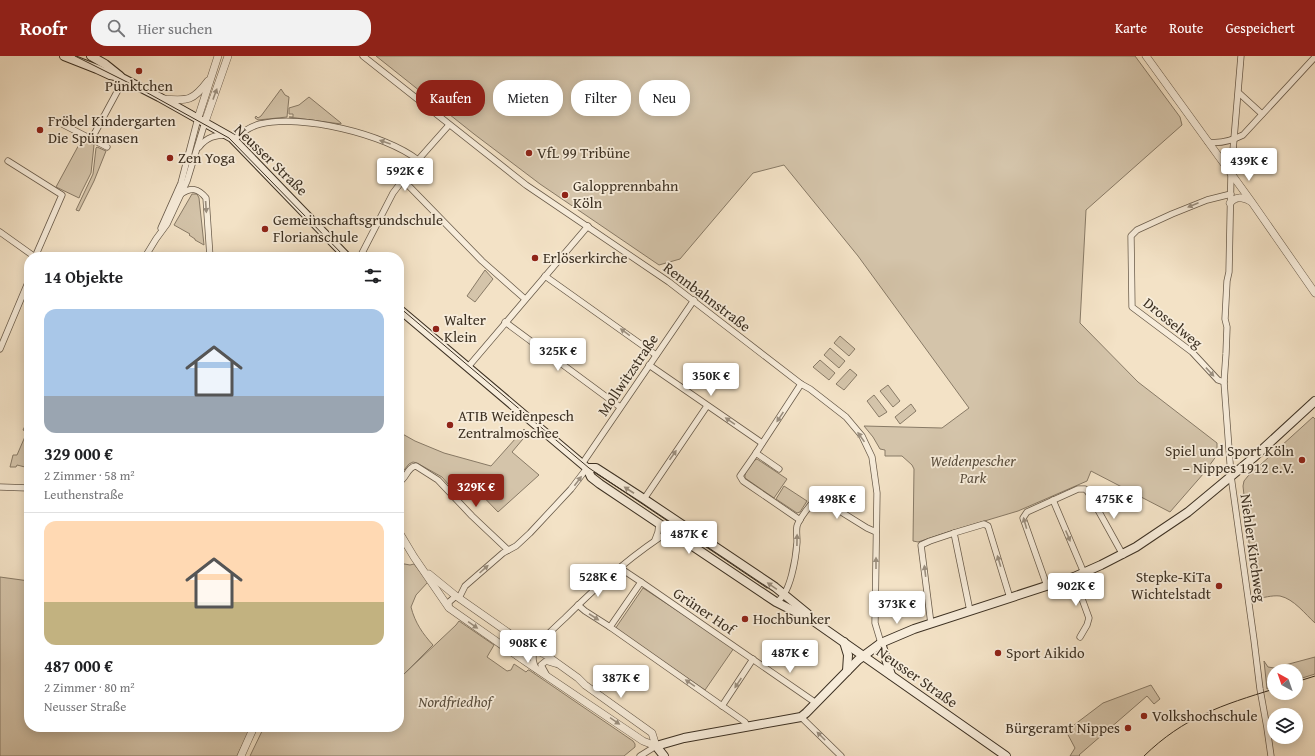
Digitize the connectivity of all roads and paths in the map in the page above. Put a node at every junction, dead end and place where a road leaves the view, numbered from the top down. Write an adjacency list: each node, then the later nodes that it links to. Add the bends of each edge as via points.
1 (64, 56): 9 (main road, Neusser Straße)
2 (90, 56): 9 (main road, Neusser Straße)
3 (218, 56): 10 (street)
4 (228, 56): 14 (street, one-way to 4)
5 (363, 56): 16 (street, Rennbahnstraße)
6 (1146, 56): 20 (street)
7 (1241, 56): 11 (street, Niehler Kirchweg)
8 (1315, 57): 13 (street)
9 (122, 78): 12 (main road, Neusser Straße); 19 (street)
10 (211, 78): 12 (street, via 192,98); 14 (street)
11 (1239, 93): 13 (street); 18 (street, Niehler Kirchweg)
12 (163, 99): 14 (main road, Neusser Straße)
13 (1262, 114): 18 (street, via 1243,135)
14 (201, 120): 17 (main road, Neusser Straße); 22 (street); 33 (street, via 181,183)
15 (62, 124): 19 (street)
16 (449, 125): 23 (street); 31 (street, Rennbahnstraße, via 526,185)
17 (231, 138): 22 (street, via 226,135 212,136); 23 (street, one-way to 17, via 390,143 307,122 259,124); 38 (main road, Neusser Straße)
18 (1234, 139): 20 (street); 25 (street, Niehler Kirchweg)
19 (91, 140): 21 (street)
20 (1208, 142): 25 (street)
21 (107, 147)
22 (198, 148): 27 (street)
23 (418, 160): 26 (street)
24 (8, 161): 35 (street, via 62,195)
25 (1231, 174): 28 (street, Niehler Kirchweg); 29 (street)
26 (403, 180): 39 (street, via 393,193); 43 (street, via 482,262)
27 (181, 194): 33 (street, via 167,224); 37 (street, one-way to 37, via 188,189 194,189 206,198)
28 (1230, 194): 30 (street, Niehler Kirchweg); 51 (street, Drosselweg, one-way to 51, via 1179,211 1137,230 1131,236 1132,307 1192,352 1218,380)
29 (1250, 201): 30 (street, via 1240,198); 42 (street)
30 (1230, 203): 51 (street, Niehler Kirchweg)
31 (588, 226): 40 (street); 44 (street, Rennbahnstraße)
32 (0, 232): 34 (street)
33 (156, 239): 36 (street)
34 (28, 252)
35 (37, 252)
36 (149, 252)
37 (210, 252)
38 (342, 252)
39 (363, 252)
40 (545, 276): 43 (street); 48 (street, one-way to 40)
41 (24, 292): 47 (street)
42 (1315, 293)
43 (525, 299): 46 (street)
44 (694, 300): 48 (street, Mollwitzstraße); 52 (street, Rennbahnstraße)
45 (404, 313): 50 (main road, Neusser Straße)
46 (505, 322): 50 (street); 55 (street)
47 (0, 350)
48 (656, 355): 49 (street, Mollwitzstraße)
49 (650, 365): 54 (street); 55 (street, Mollwitzstraße)
50 (468, 367): 58 (main road, Neusser Straße)
51 (1224, 382): 60 (street, Niehler Kirchweg)
52 (802, 384): 56 (street, one-way to 56); 69 (street, Rennbahnstraße, one-way to 52, via 877,493 870,451 846,416)
53 (1315, 401): 60 (main road)
54 (707, 406): 56 (street, one-way to 54); 64 (street, one-way to 54)
55 (620, 407): 58 (street, Mollwitzstraße)
56 (762, 443): 57 (street)
57 (756, 453): 59 (street); 66 (street, via 740,476 741,479)
58 (584, 466): 64 (main road, Neusser Straße, one-way to 58, via 596,468); 67 (main road, Neusser Straße, via 591,477 600,484); 73 (street, Mollwitzstraße, one-way to 58, via 516,546 572,489)
59 (779, 468)
60 (1231, 476): 74 (main road, via 1184,516); 114 (street, Niehler Kirchweg)
61 (404, 478): 73 (street, via 411,468 416,466 438,480)
62 (0, 487): 63 (street)
63 (24, 488)
64 (644, 499): 81 (main road, Neusser Straße, one-way to 64)
65 (1053, 500): 74 (street, via 1080,488 1086,489); 77 (street, one-way to 77); 80 (street, one-way to 65, via 1023,518 1027,512)
66 (800, 520): 69 (street, via 813,502 820,499); 81 (street, one-way to 66, via 791,578)
67 (659, 524): 68 (main road, Neusser Straße); 71 (street)
68 (670, 531): 71 (street); 84 (main road, Neusser Straße)
69 (876, 532): 93 (street, Rennbahnstraße, one-way to 69, via 875,623)
70 (954, 533): 83 (street, one-way to 70, via 988,526 984,524); 87 (street); 89 (street, one-way to 70, via 921,545)
71 (655, 540): 76 (street)
72 (404, 541): 75 (street)
73 (508, 550): 82 (street, Mollwitzstraße, one-way to 73, via 465,586)
74 (1123, 555): 77 (main road)
75 (422, 568): 82 (street); 86 (street)
76 (620, 568): 79 (street, Grüner Hof); 85 (street)
77 (1084, 573): 78 (main road)
78 (1074, 577): 80 (main road); 91 (street, via 1089,618)
79 (640, 582): 90 (street); 97 (street, Grüner Hof)
80 (1047, 586): 83 (main road)
81 (784, 594): 84 (street); 88 (main road, Neusser Straße)
82 (457, 597): 86 (street, Mollwitzstraße, via 451,599); 94 (street)
83 (1010, 598): 87 (main road)
84 (776, 602): 88 (main road, Neusser Straße)
85 (578, 605): 90 (street, one-way to 90); 94 (street)
86 (449, 608): 96 (street, one-way to 96)
87 (970, 612): 89 (main road)
88 (812, 620): 92 (main road, Neusser Straße)
89 (931, 624): 93 (main road)
90 (610, 627): 104 (street, one-way to 90)
91 (1080, 637)
92 (844, 642): 95 (main road, Neusser Straße); 100 (main road, via 848,655)
93 (882, 643): 95 (main road); 101 (main road)
94 (534, 649): 96 (street, via 528,656); 98 (street); 99 (street, via 532,656)
95 (863, 655): 100 (main road); 101 (main road, Neusser Straße)
96 (517, 656): 99 (street)
97 (753, 659): 103 (street, Grüner Hof); 104 (street, one-way to 104)
98 (564, 667): 102 (street, via 543,662 542,669); 108 (street, via 652,733)
99 (536, 669): 102 (street)
100 (847, 671): 103 (main road)
101 (891, 675): 109 (main road, Neusser Straße)
102 (548, 676): 108 (street, one-way to 108, via 643,740)
103 (816, 703): 105 (main road)
104 (722, 706): 106 (street, via 746,722)
105 (801, 716): 106 (main road); 113 (street, one-way to 105)
106 (747, 726): 108 (main road)
107 (252, 732): 110 (street)
108 (656, 746): 111 (street); 112 (main road)
109 (1000, 755)
110 (241, 756)
111 (640, 756)
112 (664, 756)
113 (841, 756)
114 (1271, 756)

